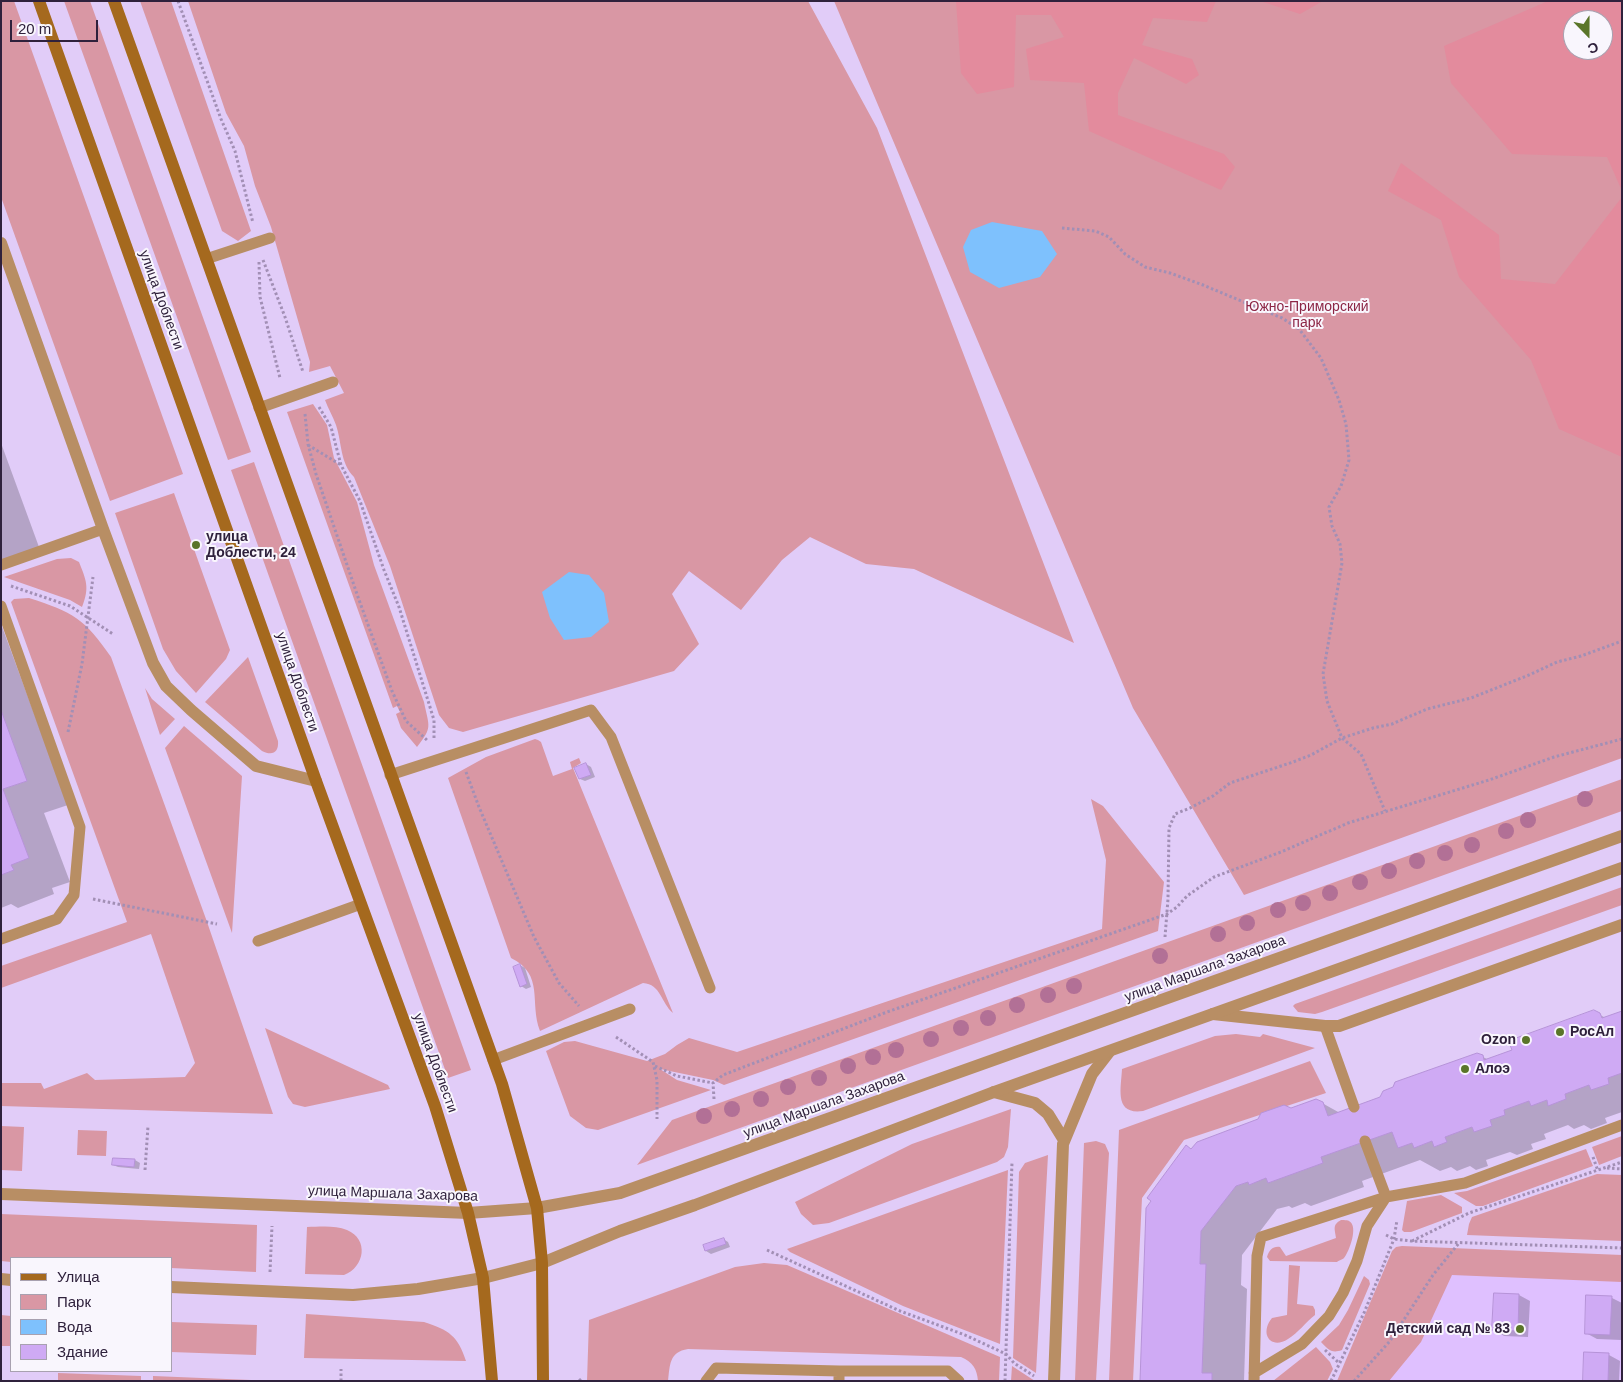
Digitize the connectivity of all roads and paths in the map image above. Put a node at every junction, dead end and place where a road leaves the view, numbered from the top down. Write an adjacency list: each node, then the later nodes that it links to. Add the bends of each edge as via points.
1 (39, 1): 26 (main road, улица Доблести)
2 (114, 1): 6 (main road)
3 (1062, 228): 20 (path, via 1095,231 1109,237 1125,254 1145,267 1203,284 1282,318 1299,329 1321,358 1346,424 1348,460 1341,486 1329,507 1342,563 1323,674 1327,701)
4 (264, 240): 6 (lane); 8 (path, via 260,297 281,382)
5 (1, 243): 12 (street)
6 (206, 260): 9 (main road)
7 (333, 382): 8 (lane)
8 (295, 396): 9 (lane); 10 (path, via 306,406)
9 (260, 408): 25 (main road)
10 (308, 444): 11 (path); 22 (path, via 354,588 392,692 406,721)
11 (341, 465)
12 (103, 529): 13 (lane); 26 (street, via 150,655 166,686 256,766)
13 (1, 565)
14 (93, 577): 17 (path)
15 (8, 585): 17 (path, via 70,606)
16 (1, 606): 24 (lane)
17 (89, 618): 18 (path); 24 (path, via 65,749)
18 (113, 634)
19 (1622, 641): 20 (path, via 1557,662 1471,698 1427,709 1392,724)
20 (1342, 738): 27 (path, via 1361,754); 32 (path, via 1311,755 1230,783 1213,796 1175,814 1169,828)
21 (1622, 739): 27 (path, via 1554,756 1480,783)
22 (434, 747)
23 (458, 753): 25 (lane); 38 (lane, via 591,710 611,737); 41 (path, via 534,937 558,983)
24 (56, 762): 30 (lane, via 80,827)
25 (390, 775): 44 (main road)
26 (316, 781): 31 (main road, улица Доблести)
27 (1386, 811): 32 (path, via 1214,877)
28 (1622, 836): 63 (street, улица Маршала Захарова, via 620,1193)
29 (1622, 868): 40 (street)
30 (74, 895): 33 (path); 36 (lane, via 57,919)
31 (361, 904): 37 (lane); 64 (main road, улица Доблести, via 435,1106)
32 (1167, 914): 35 (path); 46 (path, via 888,1012 723,1075)
33 (217, 924)
34 (1622, 926): 42 (street, via 1339,1026)
35 (1165, 937)
36 (1, 940)
37 (258, 942)
38 (710, 988)
39 (630, 1010): 41 (lane)
40 (1213, 1014): 42 (street); 43 (street)
41 (594, 1022): 44 (lane); 45 (path, via 653,1062)
42 (1325, 1026): 49 (lane)
43 (1109, 1052): 47 (street); 53 (street, via 1092,1074)
44 (493, 1060): 63 (main road)
45 (654, 1066): 46 (path, via 677,1076); 50 (path)
46 (713, 1083): 48 (path)
47 (994, 1092): 53 (street, via 1035,1103 1048,1114); 72 (street)
48 (714, 1099)
49 (1354, 1107)
50 (658, 1120)
51 (148, 1126): 59 (path)
52 (1622, 1126): 61 (lane, via 1465,1183)
53 (1064, 1140): 87 (street)
54 (1366, 1141): 62 (lane)
55 (1012, 1162): 76 (path)
56 (1622, 1162): 57 (path)
57 (1606, 1168): 58 (path); 68 (path, via 1469,1212)
58 (1622, 1169)
59 (145, 1170)
60 (1, 1194): 64 (street, улица Маршала Захарова)
61 (1401, 1194): 62 (lane); 67 (path)
62 (1386, 1197): 66 (lane); 79 (lane, via 1261,1237)
63 (537, 1208): 64 (street, улица Маршала Захарова); 72 (main road)
64 (468, 1213): 74 (main road, улица Доблести)
65 (272, 1226): 73 (path)
66 (1367, 1226): 67 (path); 79 (lane, via 1357,1262 1329,1316 1302,1344)
67 (1394, 1239): 68 (path); 88 (path, via 1364,1313)
68 (1411, 1241): 69 (path)
69 (1459, 1242): 70 (path); 89 (path, via 1432,1275 1390,1341)
70 (1622, 1248)
71 (767, 1250): 76 (path, via 900,1311)
72 (542, 1263): 74 (street); 83 (main road)
73 (270, 1272)
74 (483, 1278): 75 (street, via 353,1295); 82 (main road, улица Доблести)
75 (172, 1287)
76 (1006, 1354): 80 (path); 86 (path)
77 (342, 1369): 81 (path)
78 (839, 1376): 84 (lane, via 716,1368); 85 (lane, via 948,1371)
79 (1254, 1377)
80 (1038, 1378)
81 (341, 1381)
82 (492, 1381)
83 (543, 1381)
84 (706, 1381)
85 (959, 1381)
86 (1005, 1381)
87 (1054, 1381)
88 (1331, 1381)
89 (1354, 1381)

